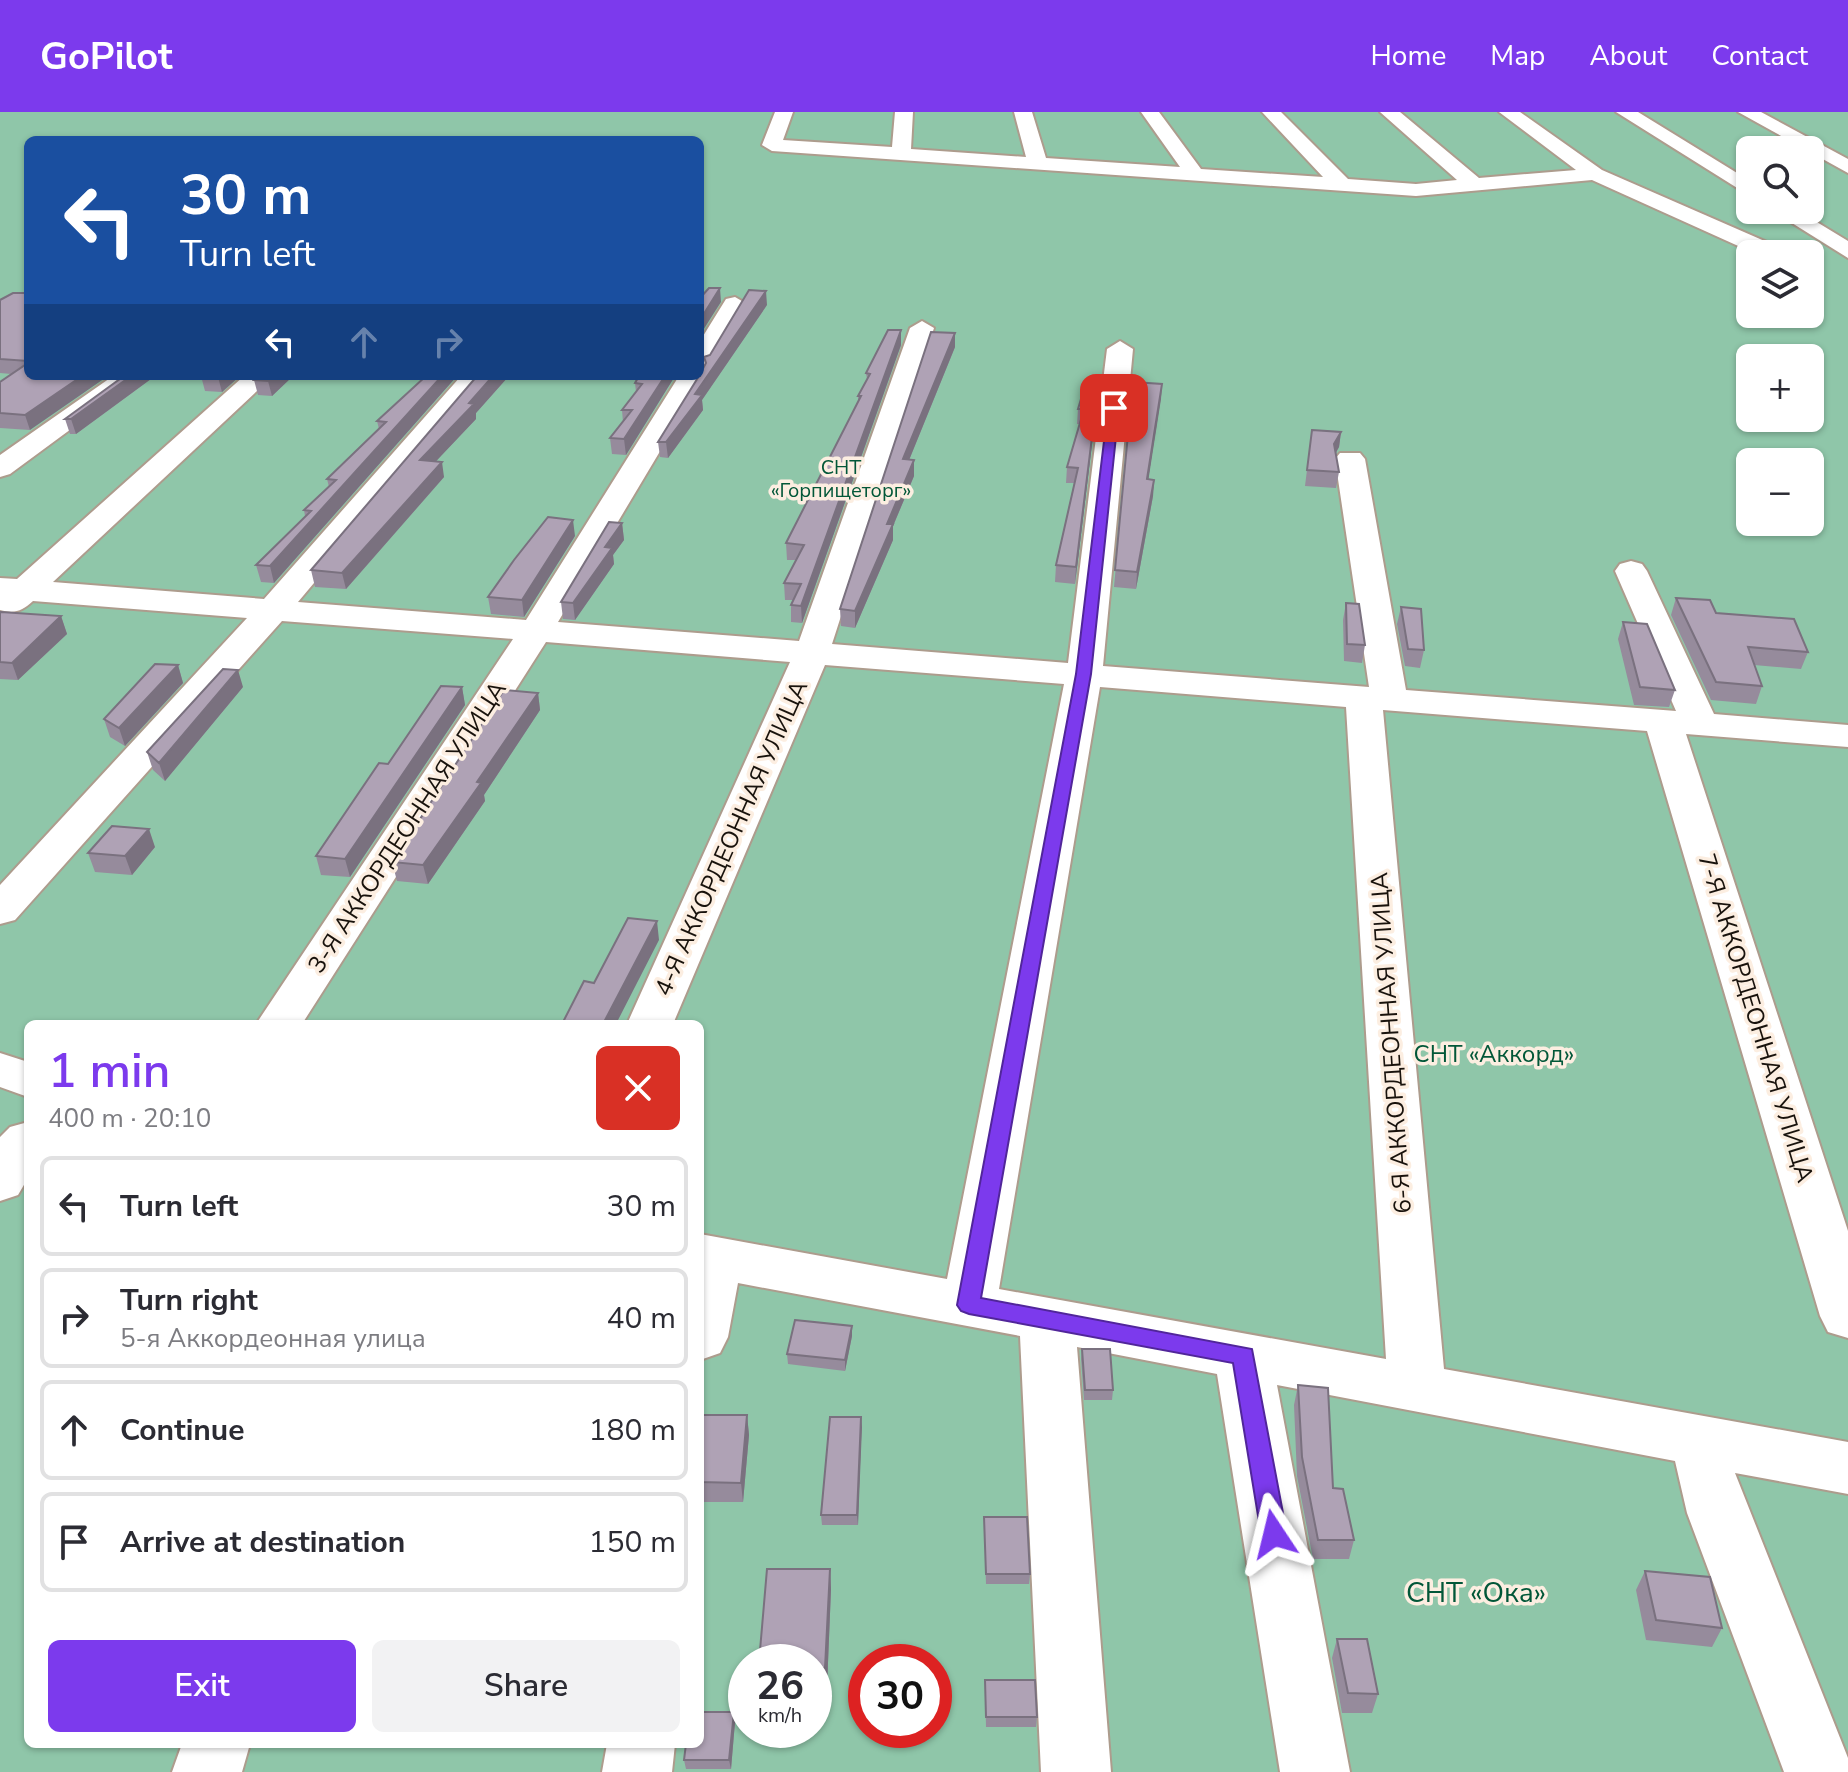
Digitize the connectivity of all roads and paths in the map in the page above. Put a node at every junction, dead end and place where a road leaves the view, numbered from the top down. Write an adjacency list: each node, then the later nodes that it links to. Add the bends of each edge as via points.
1 (784, 112): 10 (street, via 772,145)
2 (904, 112): 10 (street)
3 (1023, 112): 11 (street)
4 (1150, 112): 14 (street)
5 (1271, 112): 16 (street)
6 (1389, 112): 17 (street)
7 (1508, 112): 13 (street)
8 (1625, 112): 15 (street)
9 (1747, 112): 12 (street)
10 (901, 154): 11 (street)
11 (1038, 164): 14 (street)
12 (1848, 167)
13 (1595, 174): 17 (street); 19 (street)
14 (1195, 175): 16 (street)
15 (1736, 181)
16 (1342, 185): 17 (street, via 1416,190)
17 (1475, 185)
18 (1805, 224): 20 (street)
19 (1744, 240)
20 (1848, 251)
21 (735, 304): 24 (street)
22 (922, 328): 35 (street, 4-Я АККОРДЕОННАЯ УЛИЦА)
23 (1120, 349): 36 (street)
24 (704, 355)
25 (124, 380): 30 (street)
26 (255, 380): 32 (street)
27 (472, 380): 33 (street)
28 (690, 380): 34 (street, 3-Я АККОРДЕОННАЯ УЛИЦА)
29 (1350, 459): 37 (street, 6-Я АККОРДЕОННАЯ УЛИЦА)
30 (0, 468)
31 (1631, 571): 38 (street, 7-Я АККОРДЕОННАЯ УЛИЦА)
32 (8, 597): 33 (street)
33 (273, 610): 34 (street); 40 (street)
34 (536, 631): 35 (street); 41 (street, 3-Я АККОРДЕОННАЯ УЛИЦА)
35 (812, 653): 36 (street); 42 (street, 4-Я АККОРДЕОННАЯ УЛИЦА)
36 (1084, 674): 37 (street); 48 (street)
37 (1376, 698): 38 (street); 53 (street, 6-Я АККОРДЕОННАЯ УЛИЦА)
38 (1682, 722): 39 (street); 50 (street, 7-Я АККОРДЕОННАЯ УЛИЦА)
39 (1848, 736)
40 (0, 911)
41 (282, 1020)
42 (652, 1020)
43 (0, 1069): 44 (street)
44 (24, 1078)
45 (24, 1143): 46 (street)
46 (0, 1182)
47 (712, 1258): 48 (street); 49 (street)
48 (969, 1305): 51 (street)
49 (704, 1310)
50 (1848, 1316)
51 (1047, 1319): 52 (street); 60 (street)
52 (1243, 1356): 53 (street); 61 (street)
53 (1417, 1388): 54 (street)
54 (1705, 1441): 55 (street); 62 (street, via 1705,1472 1718,1513)
55 (1848, 1468)
56 (215, 1748): 58 (street)
57 (640, 1748): 59 (street)
58 (207, 1772)
59 (637, 1772)
60 (1076, 1772)
61 (1315, 1772)
62 (1819, 1772)

